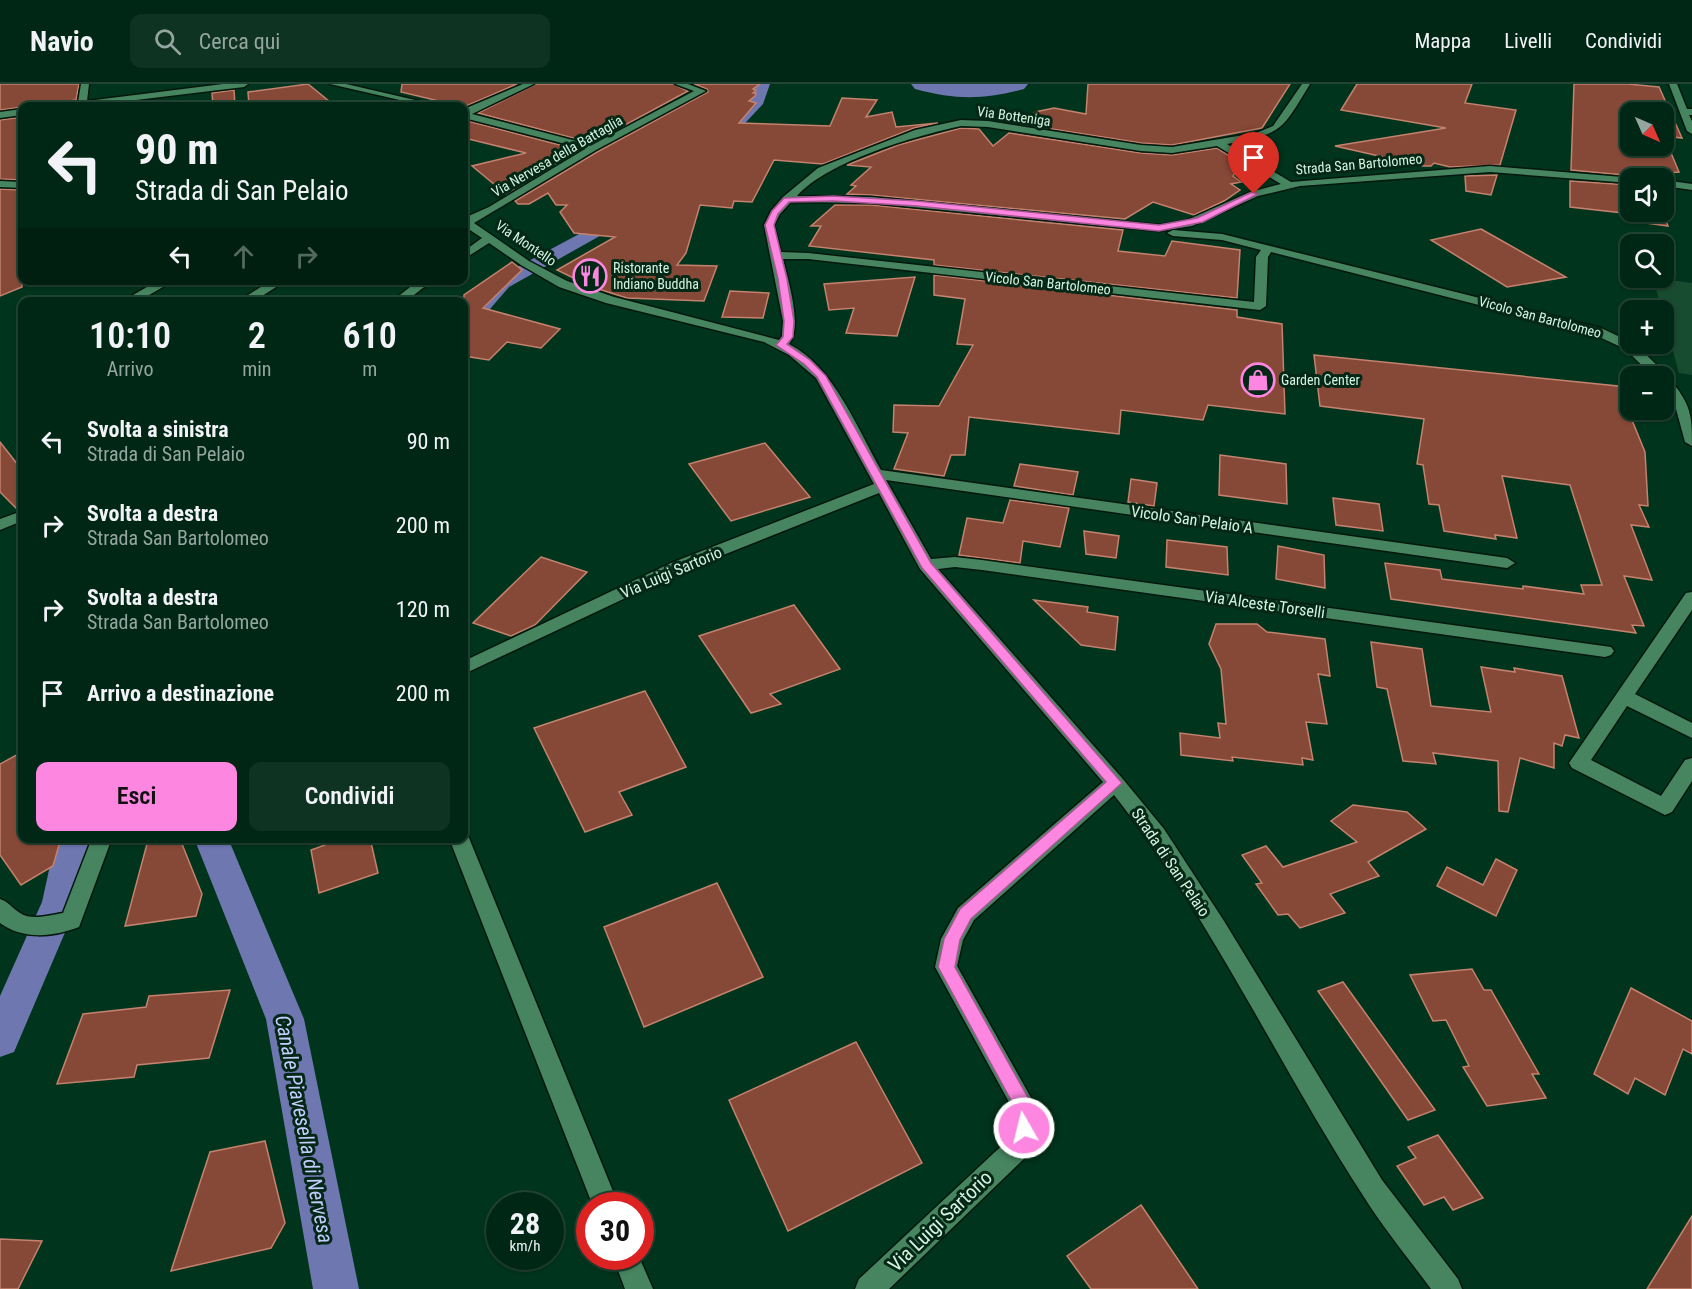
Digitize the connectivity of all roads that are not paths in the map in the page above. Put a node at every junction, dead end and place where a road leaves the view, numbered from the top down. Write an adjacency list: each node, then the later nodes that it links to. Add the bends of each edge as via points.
1 (85, 84): 8 (street)
2 (244, 84): 9 (street)
3 (334, 84): 10 (street, via 363,96)
4 (530, 84): 11 (street)
5 (679, 84): 18 (street, Via Nervesa della Battaglia, via 702,91)
6 (1306, 84): 17 (street, Via Botteniga, via 1276,128)
7 (1673, 84): 12 (street)
8 (82, 102)
9 (105, 102)
10 (406, 102)
11 (468, 112)
12 (1688, 112): 16 (street)
13 (18, 113): 14 (street)
14 (0, 115)
15 (468, 116): 18 (street)
16 (1692, 131)
17 (1218, 143): 23 (street); 25 (street, Via Botteniga, via 1181,149 1142,148 988,124 951,124 905,136 831,165)
18 (592, 148): 26 (street, Via Nervesa della Battaglia, via 493,209)
19 (1620, 179): 23 (street, Strada San Bartolomeo, via 1490,169)
20 (0, 184): 22 (street)
21 (1674, 184): 24 (street)
22 (18, 185)
23 (1289, 185): 28 (street, Strada San Bartolomeo, via 1254,194 1188,224)
24 (1692, 187)
25 (787, 199): 28 (street, Strada San Bartolomeo, via 883,201); 32 (street, via 769,225)
26 (468, 220)
27 (468, 223): 29 (street, Via Montello)
28 (1133, 226): 30 (street, Vicolo San Bartolomeo, via 1222,237)
29 (489, 238): 31 (street); 39 (street, Via Montello, via 563,284)
30 (1268, 248): 32 (street, Vicolo San Bartolomeo, via 1262,257 1260,306); 40 (street, Vicolo San Bartolomeo, via 1597,331 1630,346)
31 (468, 253)
32 (776, 255): 39 (street, via 790,330)
33 (160, 285): 36 (street)
34 (272, 285): 37 (street)
35 (421, 285): 38 (street)
36 (137, 297)
37 (252, 297)
38 (404, 297)
39 (781, 345): 43 (street, Strada di San Pelaio, via 821,376)
40 (1650, 366)
41 (1674, 393): 42 (street, via 1687,416)
42 (1692, 442)
43 (879, 480): 46 (street, Vicolo San Pelaio A); 47 (street, Strada di San Pelaio); 50 (street, Via Luigi Sartorio, via 677,567)
44 (18, 518): 45 (street)
45 (0, 525)
46 (1507, 563)
47 (926, 565): 49 (street, Via Alceste Torselli, via 982,565); 54 (street, Strada di San Pelaio)
48 (1692, 597): 51 (street)
49 (1605, 651)
50 (468, 666)
51 (1625, 698): 52 (street); 53 (street, via 1579,762 1665,807)
52 (1692, 730)
53 (1692, 765)
54 (1115, 783): 61 (street, Via Luigi Sartorio, via 966,914 952,939 946,967 1027,1112 1021,1144); 62 (street, Strada di San Pelaio, via 1157,835 1373,1189)
55 (100, 843): 57 (street, via 71,921 17,925)
56 (461, 843): 58 (street)
57 (0, 908)
58 (600, 1192)
59 (631, 1270): 60 (street)
60 (639, 1289)
61 (869, 1289)
62 (1448, 1289)

